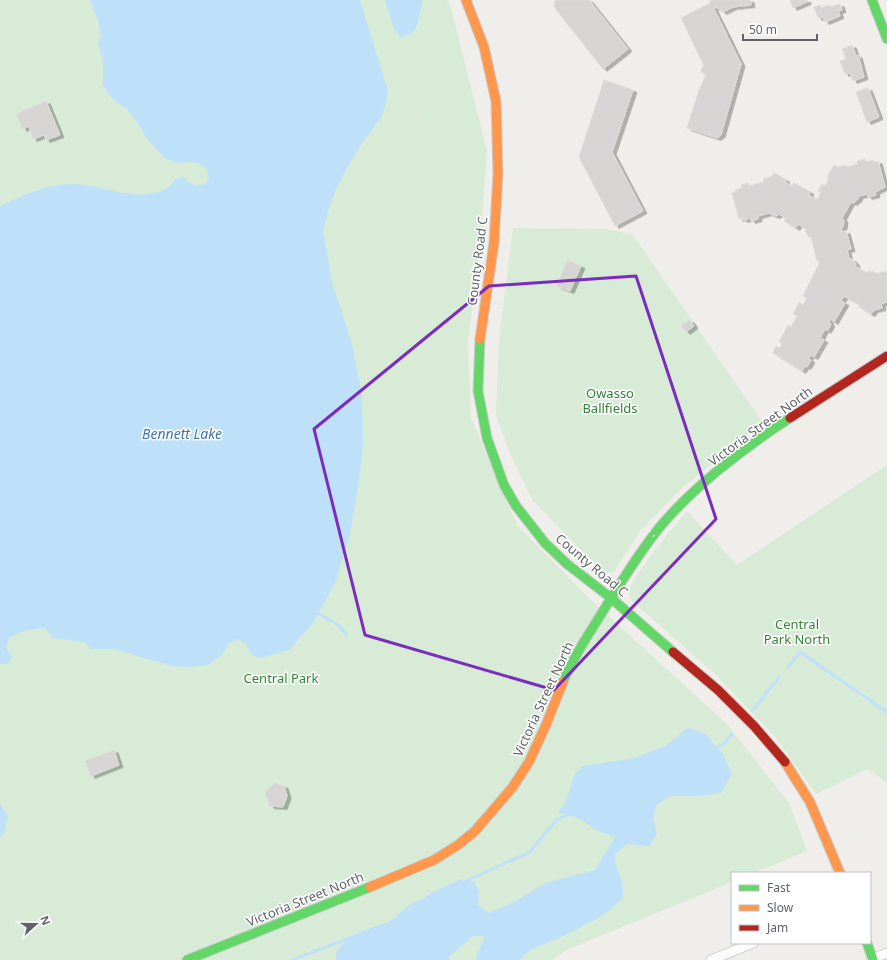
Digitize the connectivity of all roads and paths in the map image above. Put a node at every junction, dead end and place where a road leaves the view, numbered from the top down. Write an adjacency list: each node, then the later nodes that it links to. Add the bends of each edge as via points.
1 (466, 0): 5 (main road, County Road C, bridge, via 480,37 495,98 498,204 478,367 478,391 487,438 495,463 516,506 545,543 566,564)
2 (872, 0): 3 (main road)
3 (887, 38)
4 (887, 356): 5 (main road, Victoria Street North, via 779,425 693,492 653,536)
5 (611, 598): 6 (main road, County Road C, via 718,690 782,756 810,802); 11 (main road, Victoria Street North, via 564,679 529,762 512,788 470,835 434,860 408,872)
6 (840, 872)
7 (751, 944): 12 (street)
8 (867, 944): 10 (main road)
9 (887, 953): 10 (street)
10 (873, 959)
11 (187, 960)
12 (711, 960)

